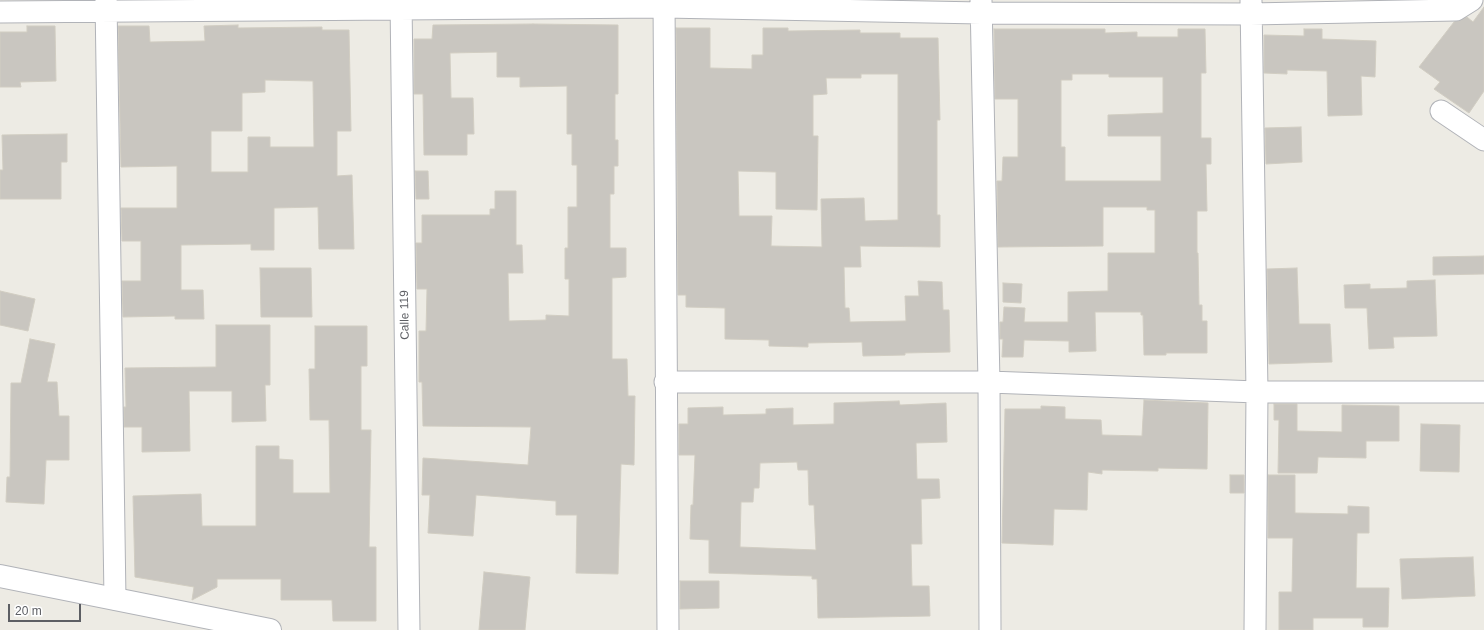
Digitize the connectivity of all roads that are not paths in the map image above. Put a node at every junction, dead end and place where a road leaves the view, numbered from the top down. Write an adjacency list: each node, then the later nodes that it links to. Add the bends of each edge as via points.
1 (1472, 0): 6 (street, via 1456,10)
2 (664, 3): 3 (street); 5 (street); 10 (street)
3 (401, 4): 4 (street); 18 (street, Calle 119)
4 (106, 6): 7 (street); 15 (street)
5 (981, 7): 6 (street); 11 (street)
6 (1250, 7): 12 (street)
7 (0, 12)
8 (1441, 111): 9 (street)
9 (1484, 140)
10 (665, 382): 11 (street); 19 (street)
11 (989, 382): 12 (street); 20 (street)
12 (1256, 392): 13 (street); 21 (street)
13 (1484, 392)
14 (0, 576): 15 (street)
15 (115, 599): 16 (street)
16 (236, 627): 17 (street)
17 (270, 630)
18 (409, 630)
19 (668, 630)
20 (990, 630)
21 (1255, 630)

